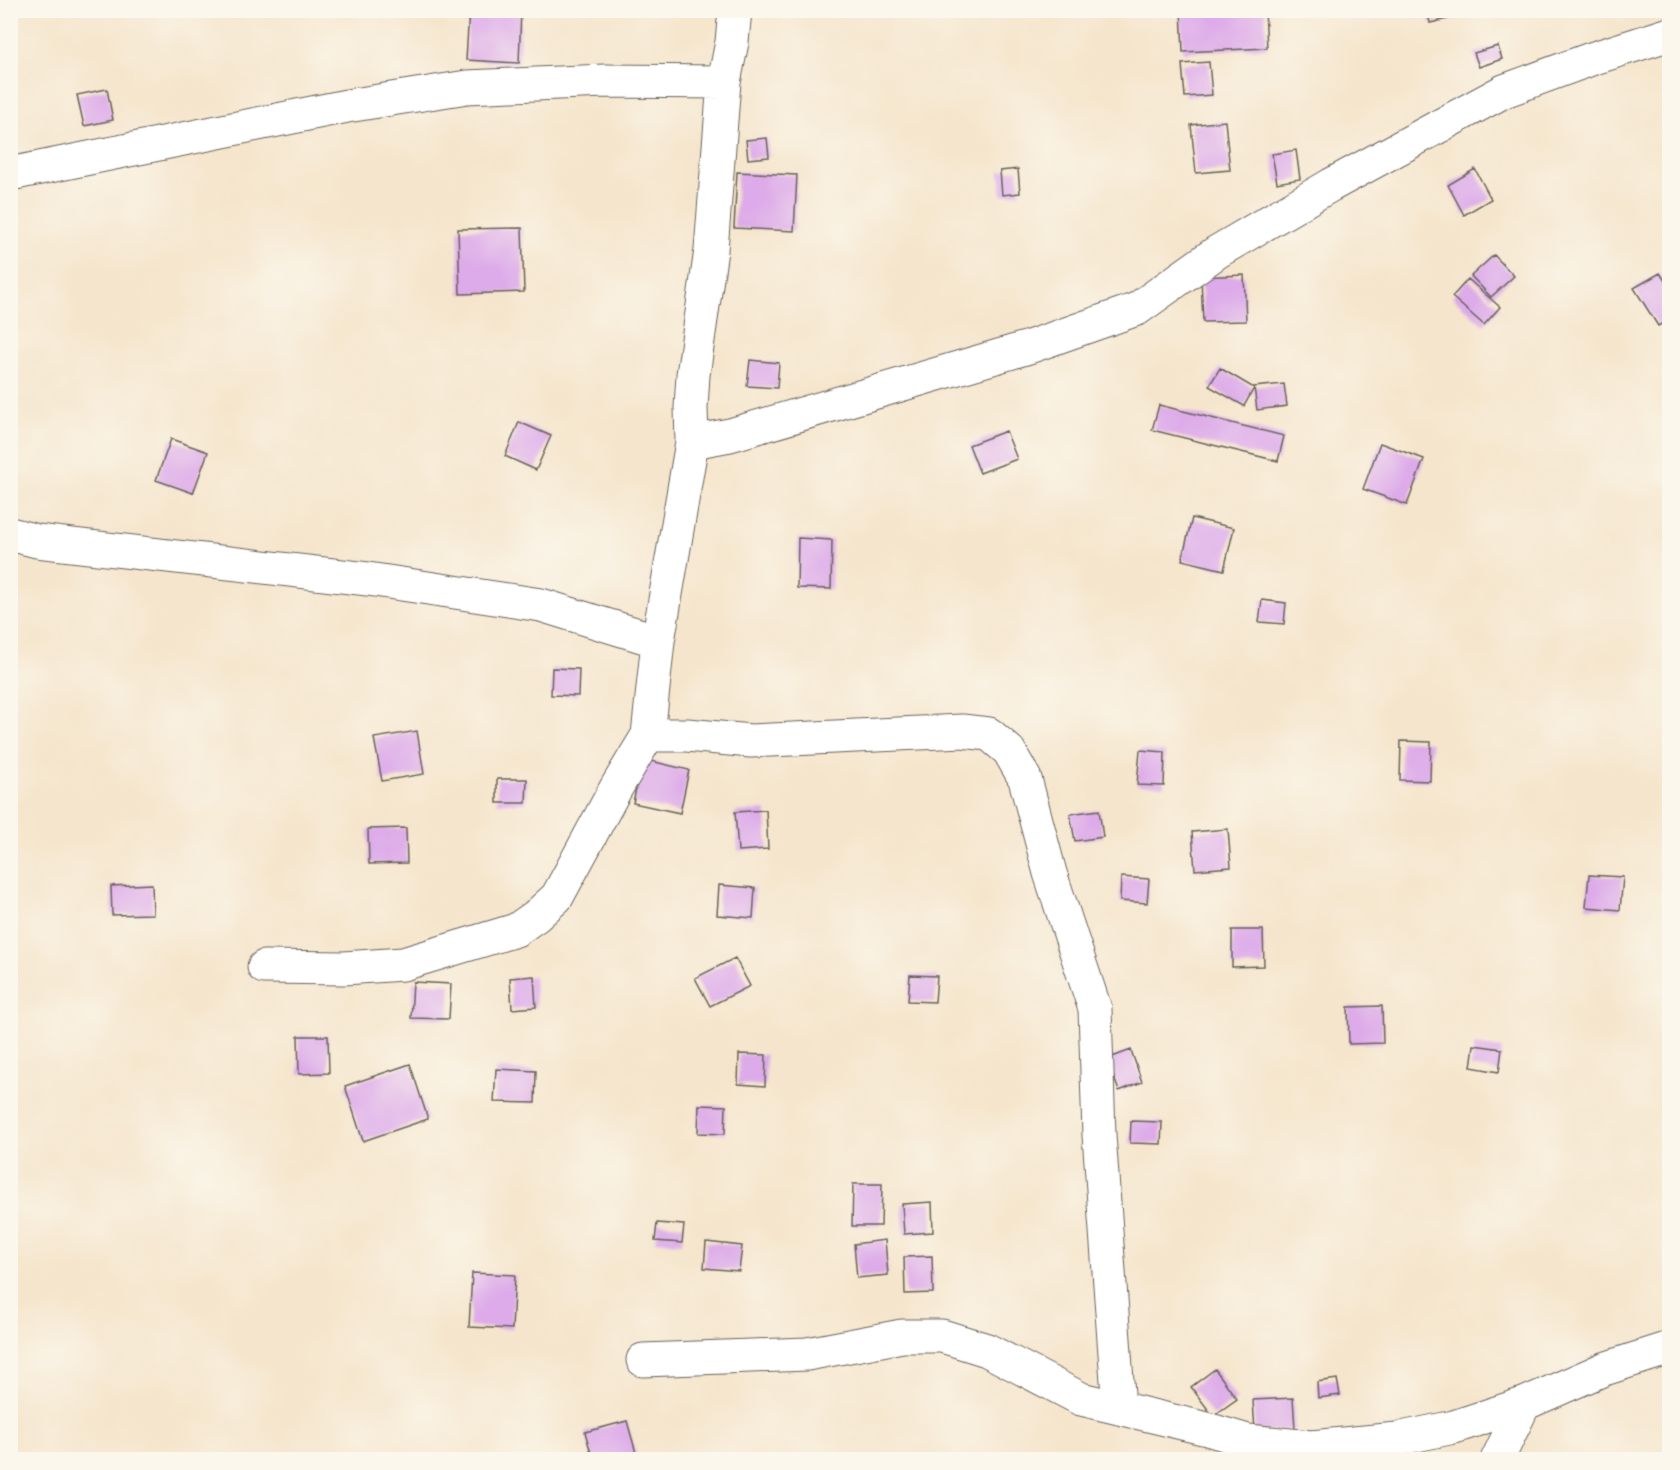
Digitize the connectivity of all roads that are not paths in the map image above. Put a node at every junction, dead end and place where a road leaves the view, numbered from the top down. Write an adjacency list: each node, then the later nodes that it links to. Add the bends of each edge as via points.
1 (735, 10): 3 (street)
2 (1670, 34): 5 (street, via 1504,91 1331,184 1217,252 1137,309 1018,350 730,435)
3 (724, 82): 4 (street, via 604,81 467,87 347,106); 5 (street, via 711,250 693,375)
4 (10, 174)
5 (692, 442): 7 (street)
6 (10, 534): 7 (street, via 37,541 369,579 541,606)
7 (658, 641): 8 (street)
8 (648, 735): 9 (street, via 557,897 516,930 403,964); 13 (street, via 751,741 962,730 989,734 1009,751 1025,778 1050,873 1095,1009 1099,1135)
9 (264, 967)
10 (1670, 1348): 12 (street, via 1604,1369)
11 (643, 1360): 13 (street, via 807,1354 902,1336 942,1336 987,1350 1081,1399)
12 (1524, 1404): 13 (street, via 1408,1437 1311,1447 1248,1441); 14 (street)
13 (1119, 1408)
14 (1497, 1460)

